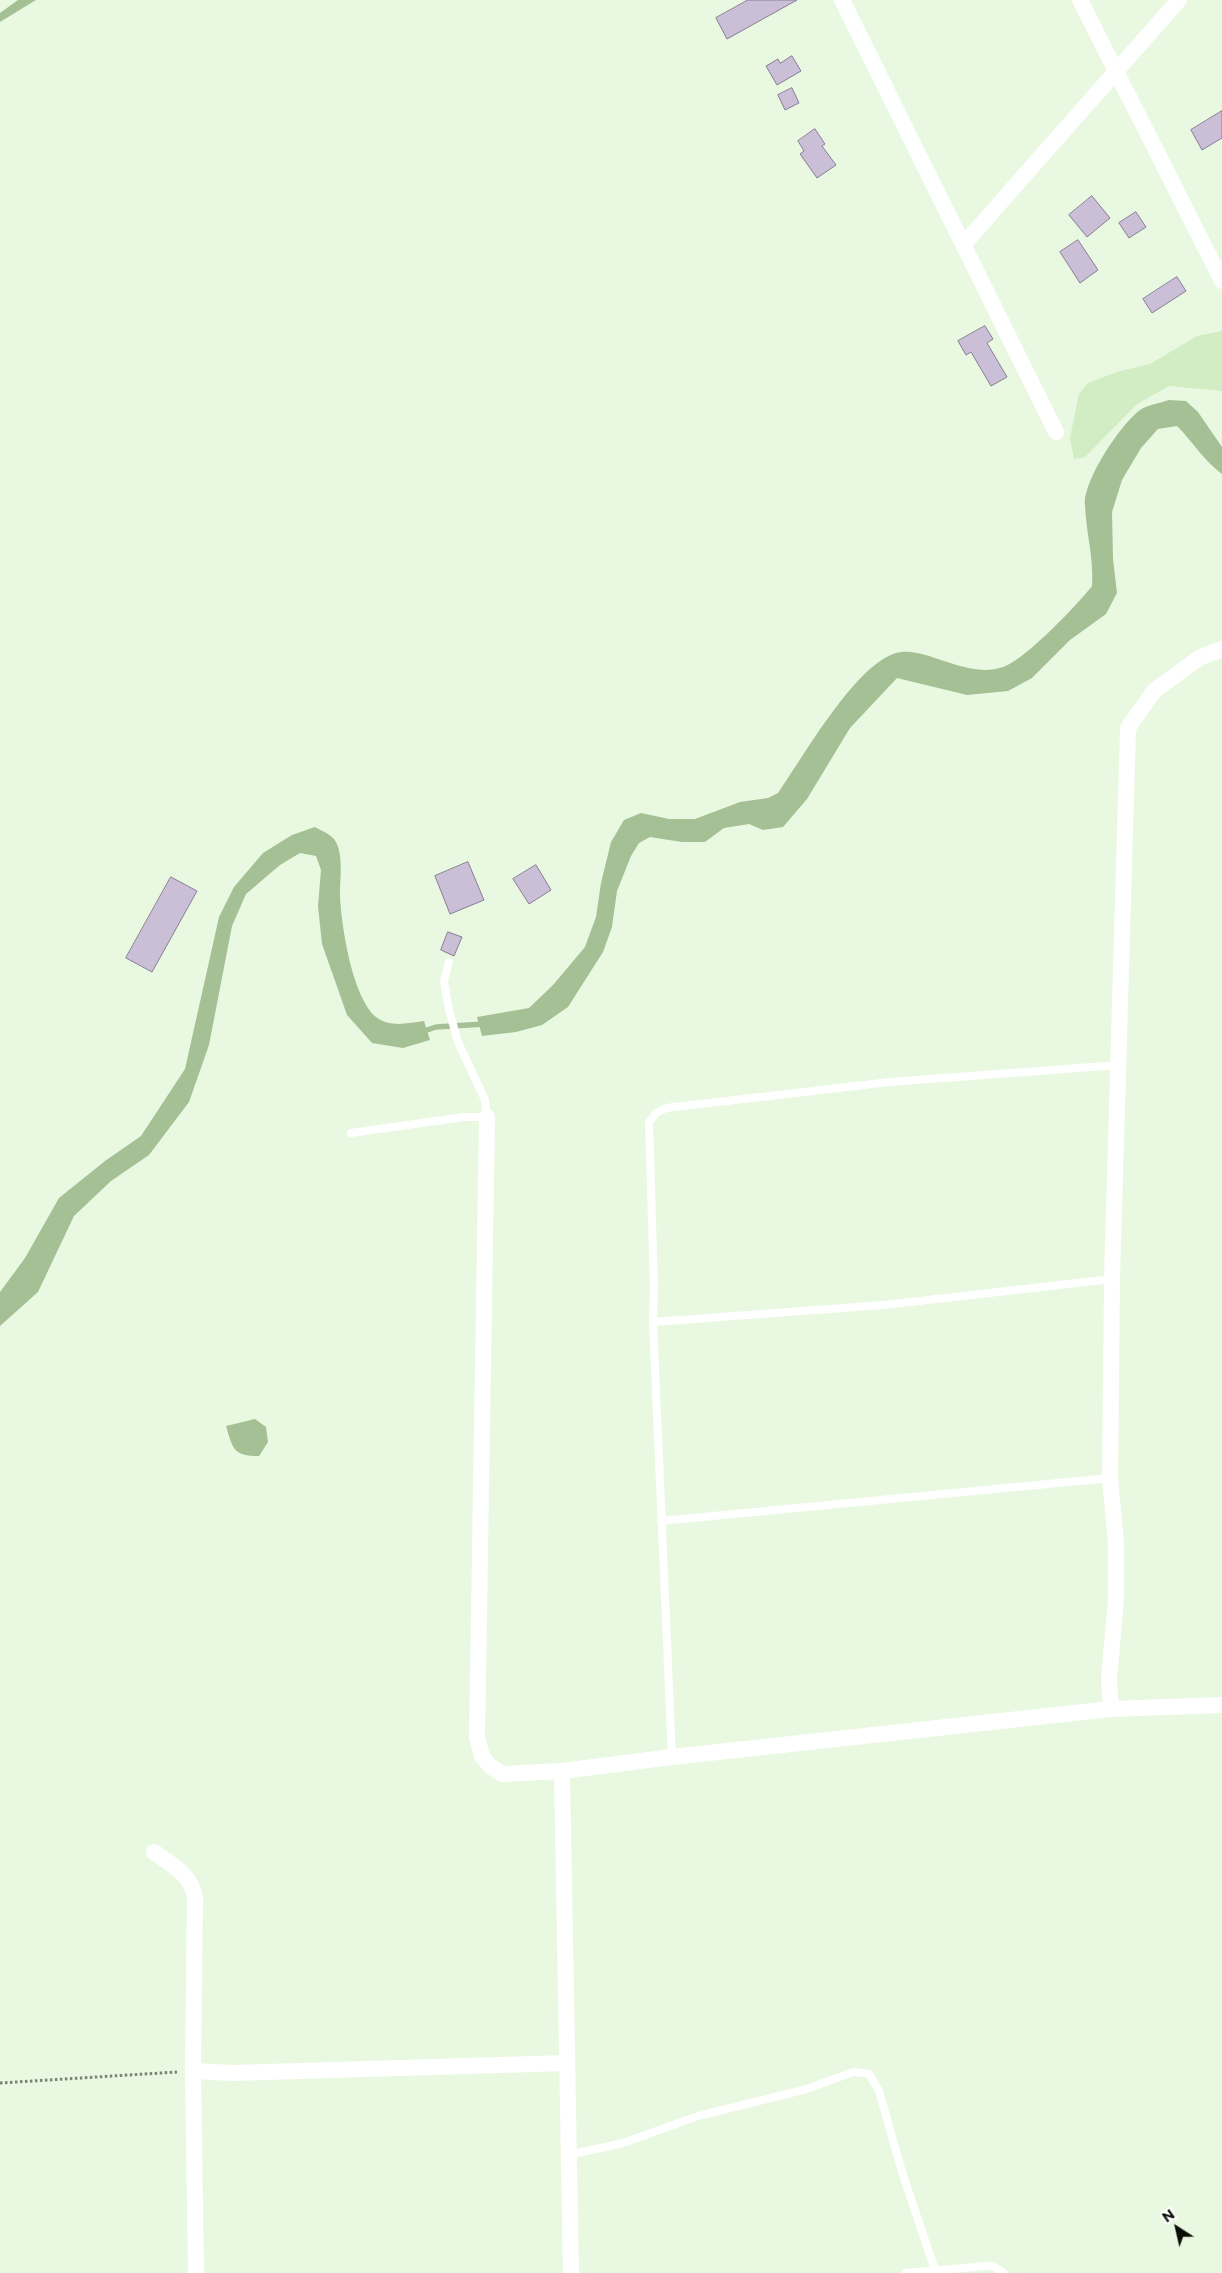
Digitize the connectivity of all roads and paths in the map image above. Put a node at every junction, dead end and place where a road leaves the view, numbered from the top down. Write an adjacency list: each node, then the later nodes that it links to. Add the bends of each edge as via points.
1 (842, 0): 5 (street)
2 (1080, 0): 4 (street)
3 (1179, 0): 4 (street)
4 (1115, 71): 5 (street); 6 (street)
5 (963, 245): 7 (street)
6 (1222, 281)
7 (1056, 432)
8 (1222, 649): 10 (street, via 1200,658 1154,690 1128,728)
9 (449, 962): 11 (lane, via 444,981 449,1010 458,1042 485,1100)
10 (1119, 1065): 13 (street); 14 (lane, via 890,1082 660,1110 649,1123)
11 (487, 1116): 12 (lane); 20 (street, via 477,1737 482,1756 502,1774)
12 (351, 1133)
13 (1112, 1280): 14 (lane, via 884,1305); 15 (street)
14 (653, 1322): 16 (lane)
15 (1110, 1478): 16 (lane); 18 (street, via 1116,1543 1116,1599 1109,1679)
16 (661, 1521): 19 (lane)
17 (1222, 1704): 18 (street)
18 (1111, 1709): 19 (street)
19 (672, 1757): 20 (street)
20 (562, 1771): 22 (street)
21 (154, 1852): 23 (street, via 192,1882)
22 (566, 2063): 23 (street, via 233,2073); 25 (street)
23 (193, 2071): 24 (path); 27 (street)
24 (0, 2083)
25 (569, 2155): 26 (lane, via 623,2143 698,2116 807,2088 853,2072 869,2074 879,2091); 28 (street)
26 (935, 2270): 29 (lane); 30 (lane, via 993,2266)
27 (196, 2273)
28 (571, 2273)
29 (906, 2273)
30 (1004, 2273)

